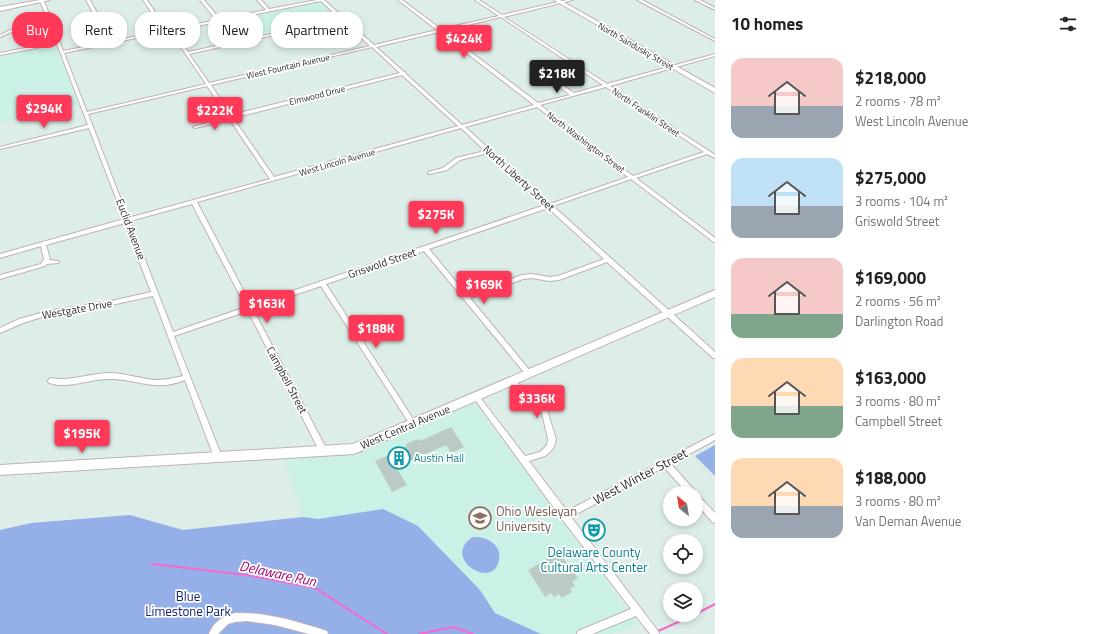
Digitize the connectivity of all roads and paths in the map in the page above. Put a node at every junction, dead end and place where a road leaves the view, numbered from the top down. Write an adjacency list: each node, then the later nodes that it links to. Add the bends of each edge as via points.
1 (48, 0): 12 (main road)
2 (88, 0): 18 (street)
3 (145, 0): 19 (street)
4 (202, 0): 20 (street)
5 (259, 0): 16 (street)
6 (322, 0): 16 (street); 22 (street, North Liberty Street)
7 (400, 0): 25 (street, North Washington Street)
8 (477, 0): 23 (street, North Franklin Street)
9 (570, 0): 13 (street, West Fountain Avenue)
10 (639, 0): 29 (street)
11 (697, 0): 15 (street)
12 (42, 1): 14 (main road); 17 (street, Euclid Avenue)
13 (558, 1): 23 (street, West Fountain Avenue); 39 (main road, North Sandusky Street)
14 (0, 8)
15 (715, 9)
16 (269, 11): 21 (street)
17 (46, 12)
18 (95, 12)
19 (154, 12)
20 (212, 12)
21 (263, 12)
22 (335, 12)
23 (502, 16): 25 (street, West Fountain Avenue); 43 (street, North Franklin Street)
24 (12, 31): 27 (street)
25 (440, 31): 30 (street, West Fountain Avenue); 46 (street, North Washington Street)
26 (271, 35): 36 (street)
27 (0, 36)
28 (363, 36): 30 (street, North Liberty Street)
29 (715, 40)
30 (374, 46): 40 (street, North Liberty Street); 42 (street, West Fountain Avenue)
31 (32, 48): 37 (street)
32 (60, 48): 35 (street, Euclid Avenue)
33 (82, 48): 35 (street)
34 (182, 48): 36 (street)
35 (62, 52): 47 (street, Euclid Avenue)
36 (186, 53): 42 (street)
37 (0, 54)
38 (715, 55): 39 (street, West Lincoln Avenue)
39 (674, 67): 43 (street, West Lincoln Avenue); 44 (main road, North Sandusky Street)
40 (404, 73): 48 (street, Elmwood Drive); 50 (street, North Liberty Street)
41 (551, 79): 45 (street)
42 (208, 85): 47 (street, West Fountain Avenue); 48 (street)
43 (607, 86): 45 (street, West Lincoln Avenue); 54 (street, North Franklin Street)
44 (715, 91)
45 (573, 95): 46 (street, West Lincoln Avenue)
46 (538, 105): 50 (street, West Lincoln Avenue); 57 (street, North Washington Street)
47 (86, 113): 49 (street, Euclid Avenue)
48 (230, 118): 51 (street, Elmwood Drive); 58 (street)
49 (91, 126): 52 (street); 61 (street, Euclid Avenue)
50 (462, 126): 53 (street, North Liberty Street); 58 (street, West Lincoln Avenue)
51 (195, 127)
52 (0, 148)
53 (489, 151): 56 (street, via 458,159); 60 (street, North Liberty Street)
54 (707, 152): 55 (street, North Franklin Street); 57 (street, Griswold Street)
55 (715, 157)
56 (430, 174)
57 (632, 178): 60 (street, Griswold Street); 62 (street, North Washington Street)
58 (273, 180): 59 (street, West Lincoln Avenue)
59 (194, 202): 61 (street, West Lincoln Avenue); 74 (street, Campbell Street)
60 (550, 206): 64 (street, Griswold Street); 66 (street, North Liberty Street)
61 (127, 220): 63 (street, West Lincoln Avenue); 71 (street, Euclid Avenue)
62 (715, 241)
63 (43, 244): 65 (street, West Lincoln Avenue); 67 (street)
64 (425, 248): 70 (street, Griswold Street); 73 (street)
65 (0, 256)
66 (609, 259): 73 (street, via 559,278 522,277); 75 (street, North Liberty Street)
67 (46, 262): 68 (street); 69 (street)
68 (56, 262)
69 (0, 277)
70 (322, 283): 74 (street, Griswold Street); 84 (street)
71 (155, 293): 76 (street, Westgate Drive, via 111,304 48,313); 77 (street, Euclid Avenue)
72 (715, 293): 75 (main road, West Central Avenue)
73 (466, 297): 79 (street)
74 (249, 309): 77 (street, Griswold Street); 86 (street, Campbell Street)
75 (668, 314): 78 (street, North Liberty Street); 79 (main road, West Central Avenue)
76 (0, 331)
77 (171, 335): 80 (street, Euclid Avenue)
78 (715, 356)
79 (529, 374): 82 (main road, West Central Avenue)
80 (187, 377): 81 (street, via 157,383 110,376 70,383); 87 (street, Euclid Avenue)
81 (51, 381)
82 (513, 381): 83 (main road, West Central Avenue); 88 (street, via 530,402 536,403 545,412 552,439 550,447 542,454)
83 (476, 397): 84 (main road, West Central Avenue); 88 (street)
84 (413, 424): 86 (main road, West Central Avenue, via 354,449)
85 (715, 437): 89 (street, West Winter Street)
86 (324, 452): 87 (main road, West Central Avenue)
87 (218, 457): 90 (main road, West Central Avenue)
88 (523, 460): 93 (street)
89 (665, 463): 91 (street); 93 (street, West Winter Street)
90 (0, 470)
91 (686, 486)
92 (703, 506): 94 (street)
93 (565, 516): 95 (street)
94 (715, 519)
95 (637, 611): 98 (street); 99 (street)
96 (213, 634): 97 (street, via 225,620 242,617 289,623)
97 (324, 634)
98 (581, 634)
99 (654, 634)

